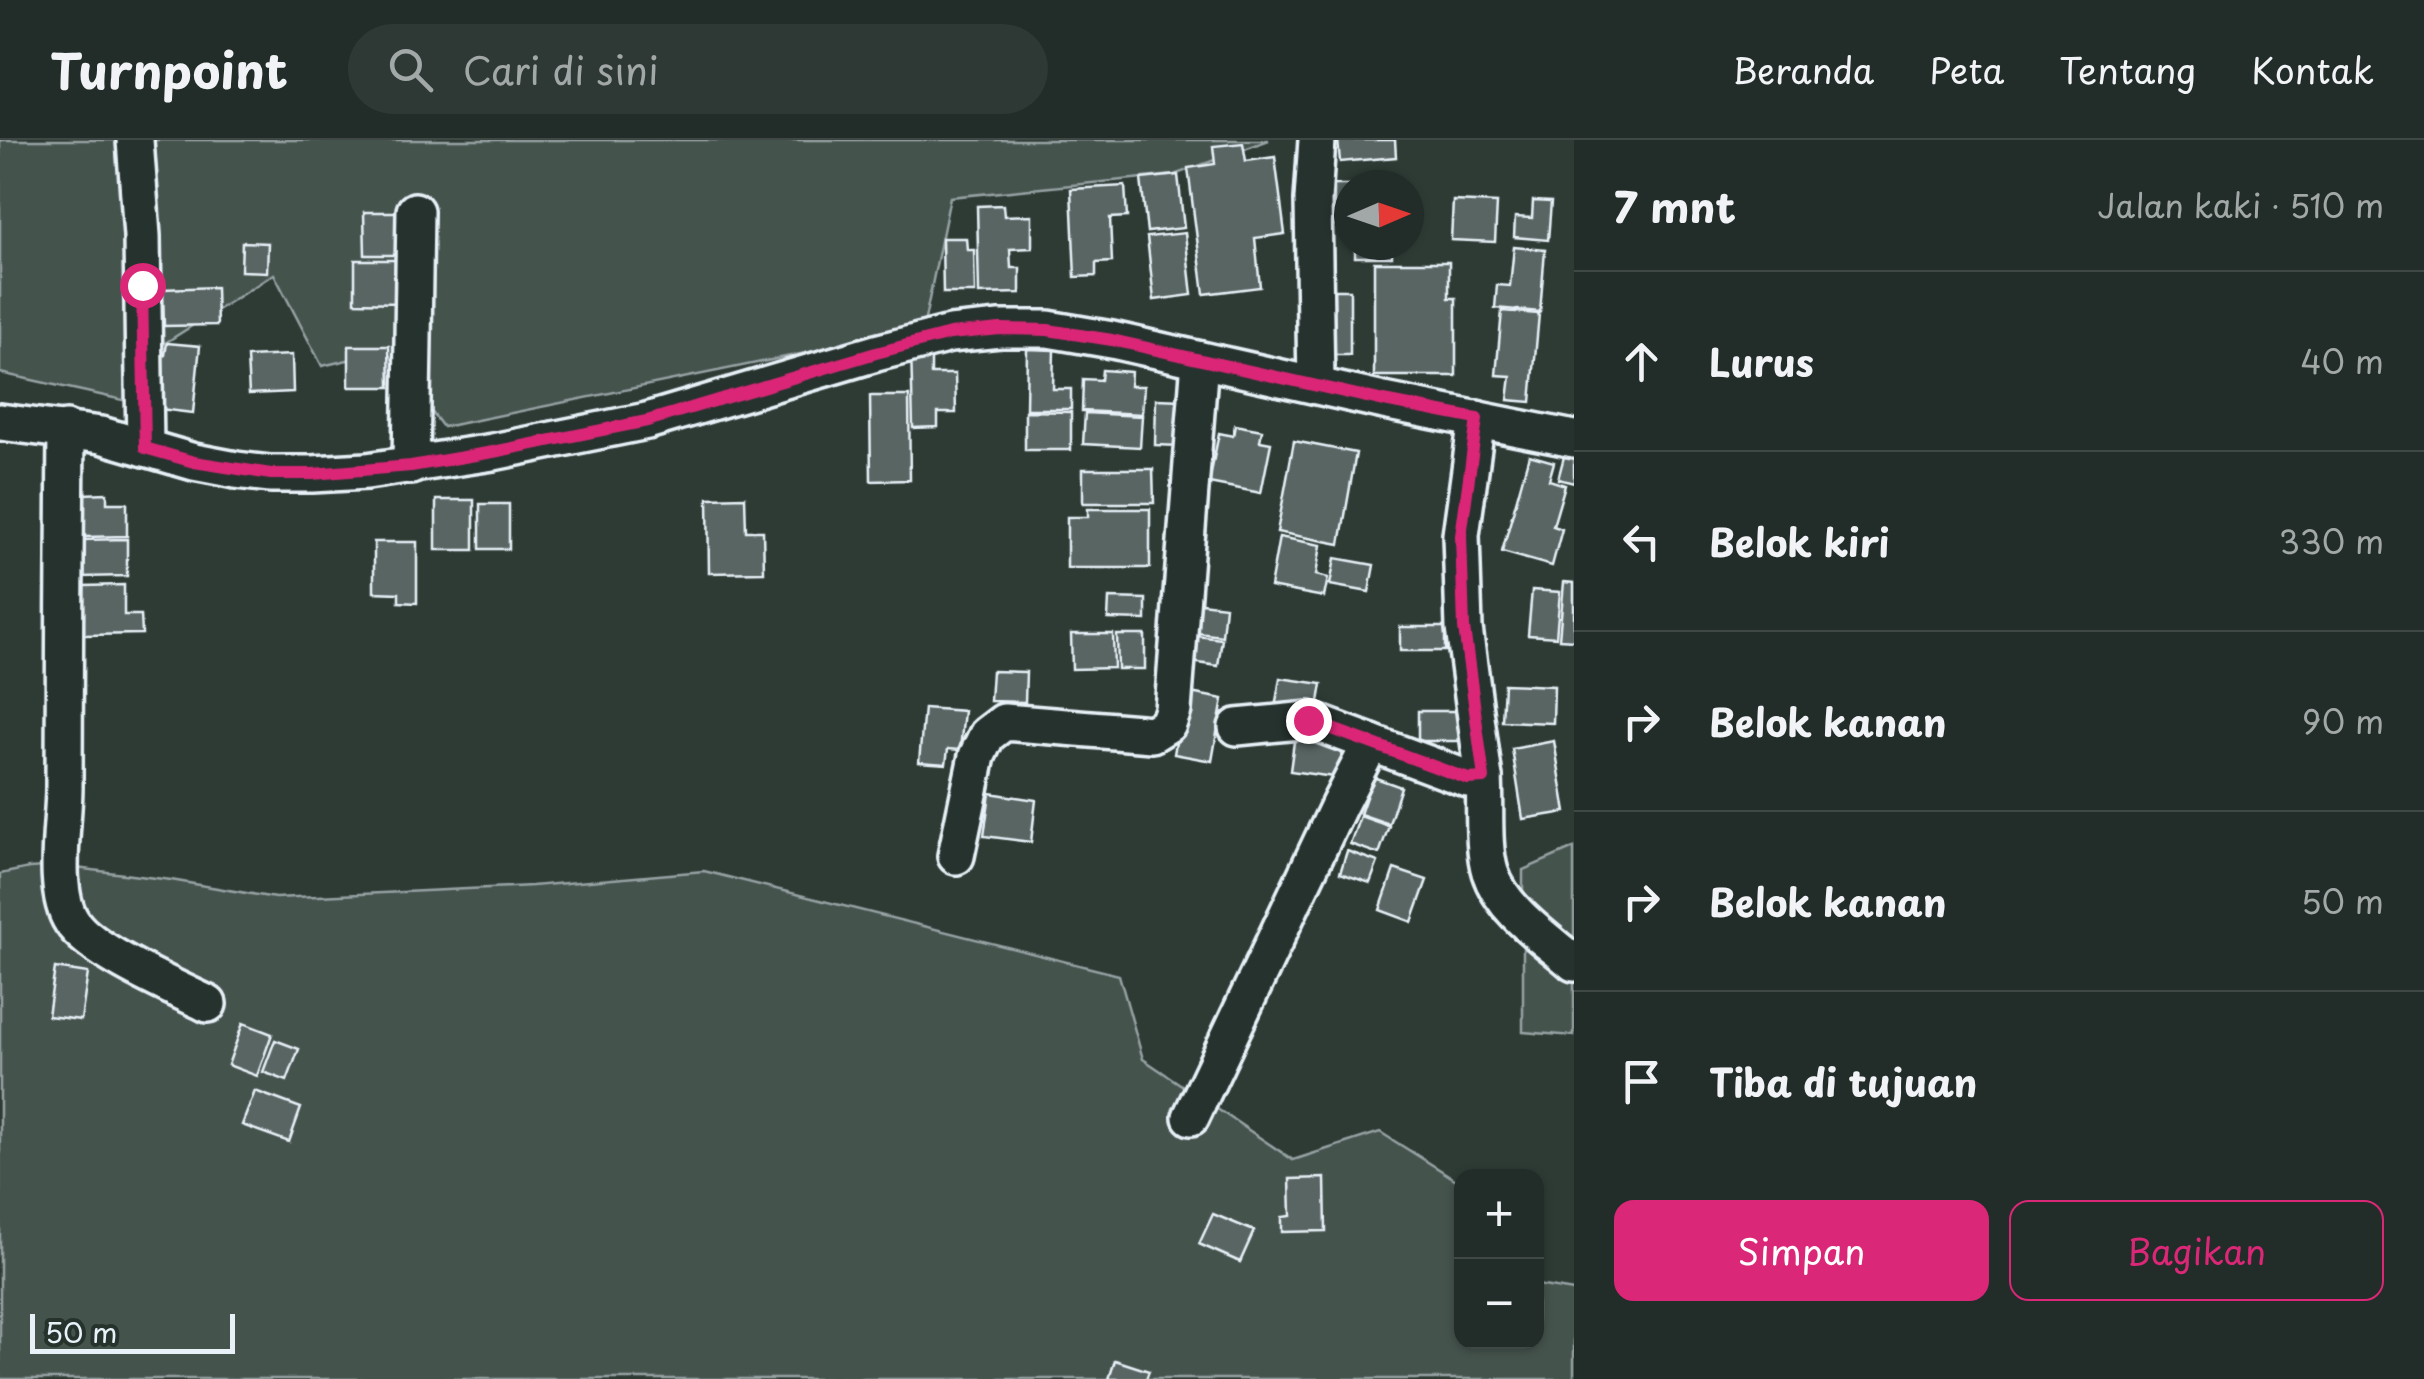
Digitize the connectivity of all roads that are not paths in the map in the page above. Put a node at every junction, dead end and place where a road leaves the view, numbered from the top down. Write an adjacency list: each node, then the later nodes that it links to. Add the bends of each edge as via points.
1 (136, 140): 10 (street)
2 (1316, 140): 5 (street)
3 (416, 210): 11 (street)
4 (1200, 360): 5 (street); 11 (street, via 1048,330 950,334 647,421); 15 (street, via 1168,724 1152,734 1004,722 986,735 977,756)
5 (1316, 386): 6 (street)
6 (1477, 419): 9 (street); 14 (street, via 1461,536 1464,628)
7 (0, 422): 8 (street)
8 (66, 429): 10 (street); 17 (street, via 64,904 85,936)
9 (1574, 439)
10 (145, 448): 11 (street, via 271,474)
11 (411, 466)
12 (1237, 727): 13 (street, via 1308,720)
13 (1371, 743): 14 (street, via 1468,779); 18 (street)
14 (1484, 778): 16 (street, via 1490,872 1521,916)
15 (956, 856)
16 (1574, 963)
17 (208, 1004)
18 (1191, 1117)

